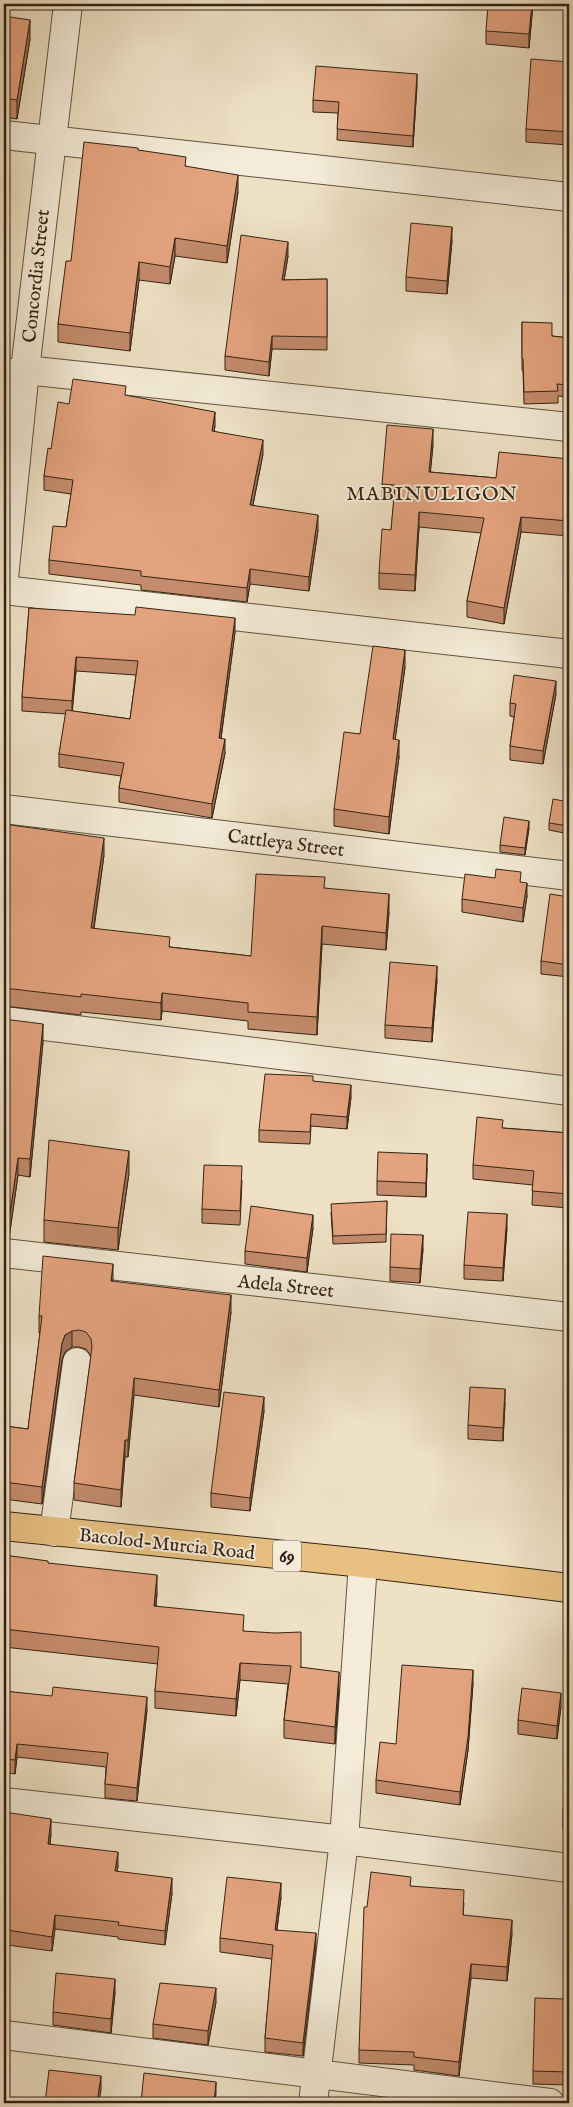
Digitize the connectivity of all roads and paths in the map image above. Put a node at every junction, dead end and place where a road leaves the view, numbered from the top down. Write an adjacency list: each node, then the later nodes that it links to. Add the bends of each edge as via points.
1 (68, 4): 3 (street, Concordia Street)
2 (4, 135): 3 (street)
3 (50, 142): 4 (street); 5 (street, Concordia Street)
4 (569, 197)
5 (14, 369): 6 (street); 7 (street, Concordia Street)
6 (569, 427)
7 (4, 578)
8 (4, 590): 9 (street)
9 (569, 654)
10 (4, 809): 11 (street, Cattleya Street)
11 (569, 876)
12 (4, 1021): 13 (street)
13 (569, 1091)
14 (4, 1253): 15 (street, Adela Street)
15 (569, 1317)
16 (77, 1362): 18 (street)
17 (4, 1526): 18 (main road, Bacolod-Murcia Road / 69)
18 (54, 1532): 19 (main road, Bacolod-Murcia Road / 69)
19 (363, 1563): 20 (main road, Bacolod-Murcia Road / 69); 22 (street)
20 (569, 1588)
21 (4, 1802): 22 (street)
22 (344, 1840): 23 (street); 25 (street)
23 (569, 1868)
24 (4, 2035): 25 (street)
25 (317, 2074): 26 (street); 27 (street)
26 (313, 2103)
27 (550, 2103)

